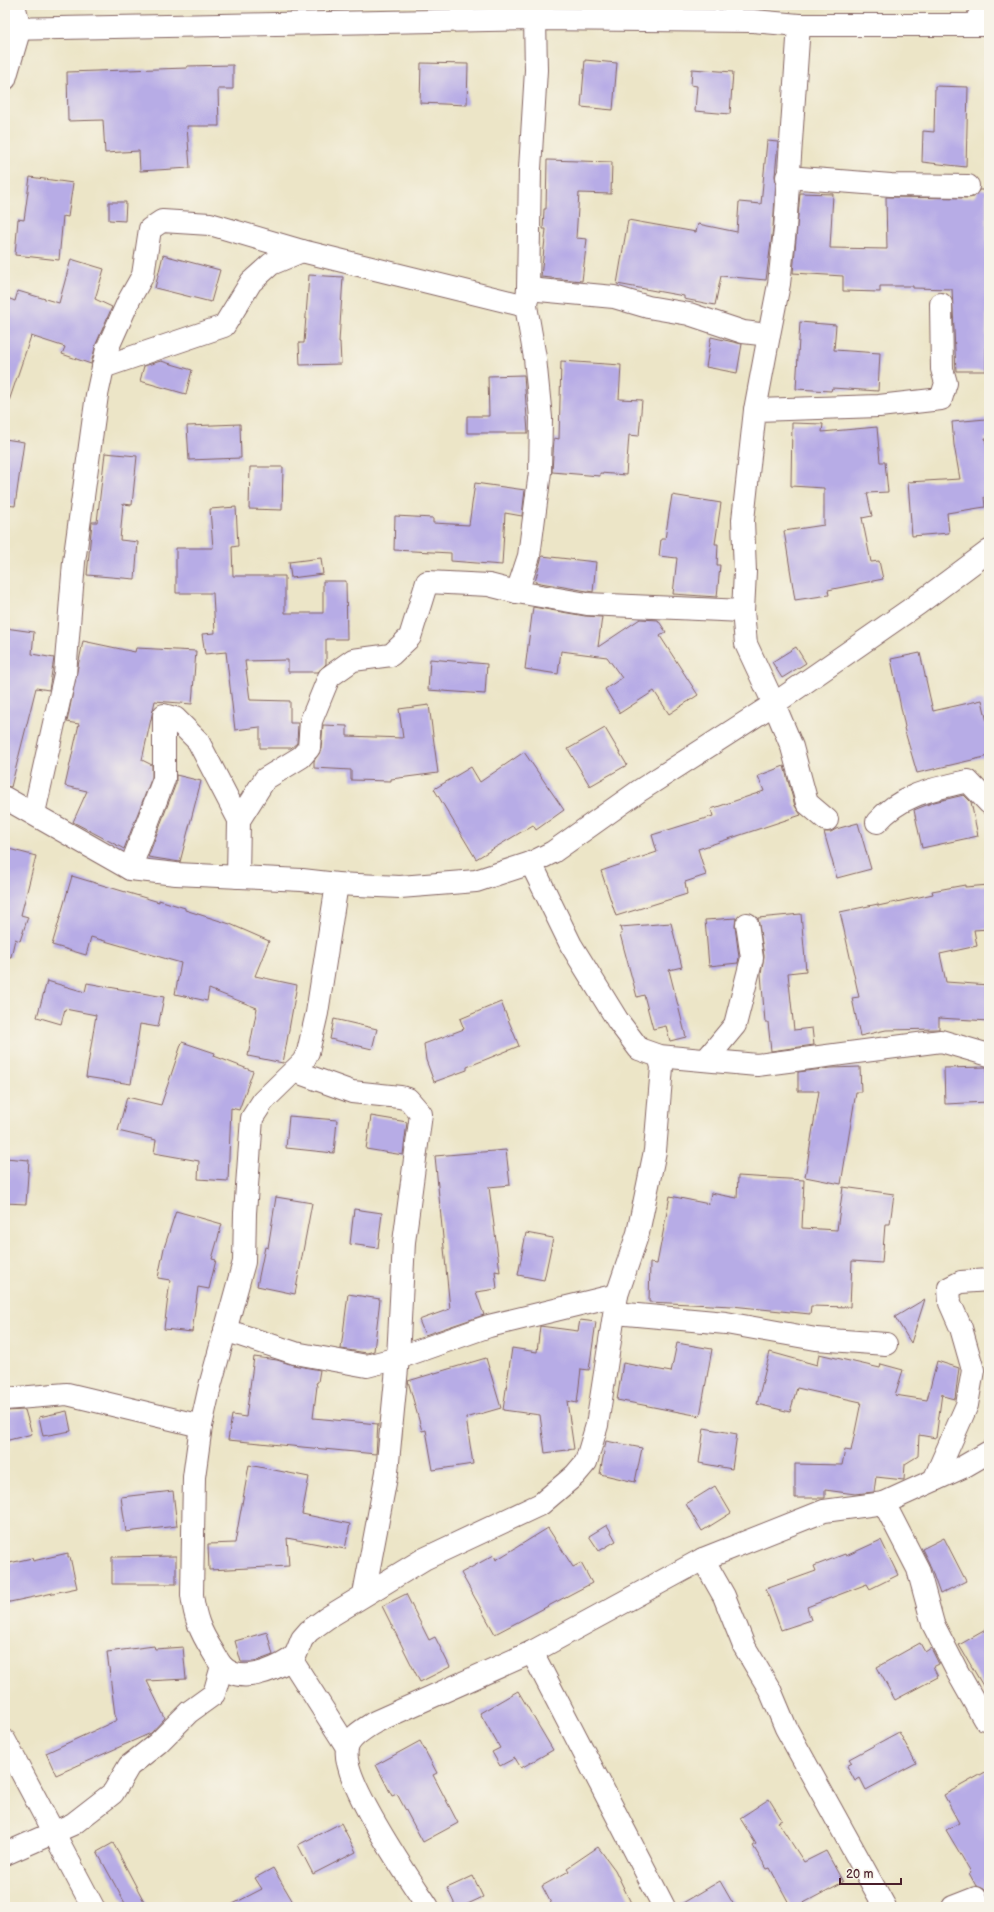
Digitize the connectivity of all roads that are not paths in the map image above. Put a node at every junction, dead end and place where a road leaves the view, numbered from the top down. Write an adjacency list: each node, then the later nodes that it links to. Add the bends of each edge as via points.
1 (14, 5): 6 (street)
2 (754, 13): 4 (street); 5 (street)
3 (983, 18): 5 (street)
4 (535, 20): 6 (street); 11 (street, via 536,70 530,169)
5 (799, 25): 8 (street)
6 (13, 28): 7 (street)
7 (5, 79)
8 (787, 177): 9 (street, via 891,185); 13 (street, via 779,284)
9 (968, 186)
10 (302, 251): 11 (street); 14 (street, via 271,264 252,282 224,326); 14 (street, via 210,224 162,221 150,229 143,275 107,349)
11 (527, 298): 13 (street, via 614,297 648,307 689,314 743,332); 17 (street, via 541,418 540,457 529,556)
12 (941, 304): 15 (street, via 942,369 946,383 941,399 879,406)
13 (769, 335): 15 (street)
14 (103, 367): 22 (street, via 74,562 65,674)
15 (755, 410): 18 (street, via 744,520)
16 (989, 551): 19 (street, via 918,604)
17 (517, 592): 18 (street, via 587,604); 23 (street, via 489,585 427,582 410,637 391,655 353,660 329,678 311,721 309,748 301,757 265,779)
18 (743, 611): 19 (street, via 746,644)
19 (774, 704): 24 (street, via 792,748 807,803); 26 (street, via 639,791 554,852)
20 (5, 798): 22 (street)
21 (989, 803): 25 (street, via 968,781 918,793 885,812)
22 (34, 813): 27 (street)
23 (239, 820): 27 (street, via 198,741 175,718 164,715 164,779); 28 (street)
24 (827, 820)
25 (877, 822)
26 (531, 863): 29 (street, via 476,881 400,887); 32 (street, via 571,945 618,1021 639,1049)
27 (130, 869): 28 (street)
28 (238, 877): 29 (street)
29 (337, 884): 34 (street, via 308,1052)
30 (747, 924): 33 (street, via 752,958 735,1025)
31 (989, 1055): 33 (street, via 941,1041 757,1064)
32 (659, 1056): 33 (street); 36 (street, via 662,1067 655,1151 638,1233)
33 (706, 1060)
34 (294, 1071): 37 (street, via 263,1101 252,1118 244,1262); 39 (street, via 352,1092 408,1099 421,1114 404,1242)
35 (989, 1280): 43 (street, via 961,1282 949,1288 950,1302 961,1328 973,1370 967,1405)
36 (616, 1304): 38 (street, via 816,1339); 39 (street, via 489,1326); 46 (street, via 598,1424 586,1462 575,1475 541,1504 424,1560)
37 (225, 1330): 39 (street, via 295,1353 367,1366); 41 (street)
38 (886, 1344)
39 (398, 1358): 46 (street, via 387,1472)
40 (5, 1399): 41 (street, via 67,1394)
41 (201, 1426): 49 (street, via 194,1477 192,1595 194,1615 203,1637)
42 (989, 1452): 43 (street)
43 (934, 1480): 44 (street)
44 (884, 1503): 45 (street, via 824,1511); 52 (street, via 918,1569 933,1624 984,1719)
45 (703, 1559): 47 (street); 60 (street, via 724,1596 744,1646 770,1690 786,1728)
46 (364, 1594): 48 (street, via 309,1632)
47 (532, 1652): 54 (street, via 375,1722 358,1733); 59 (street)
48 (291, 1659): 50 (street, via 263,1673); 54 (street)
49 (222, 1666): 50 (street, via 230,1672); 51 (street)
50 (244, 1675): 51 (street)
51 (214, 1694): 55 (street, via 188,1712 158,1743 129,1766 113,1793 73,1824)
52 (989, 1716)
53 (5, 1741): 55 (street)
54 (347, 1747): 58 (street, via 347,1762 386,1844)
55 (53, 1833): 56 (street); 57 (street)
56 (5, 1854)
57 (93, 1907)
58 (428, 1907)
59 (664, 1907)
60 (885, 1907)
61 (953, 1907): 62 (street, via 976,1898)
62 (979, 1907)

